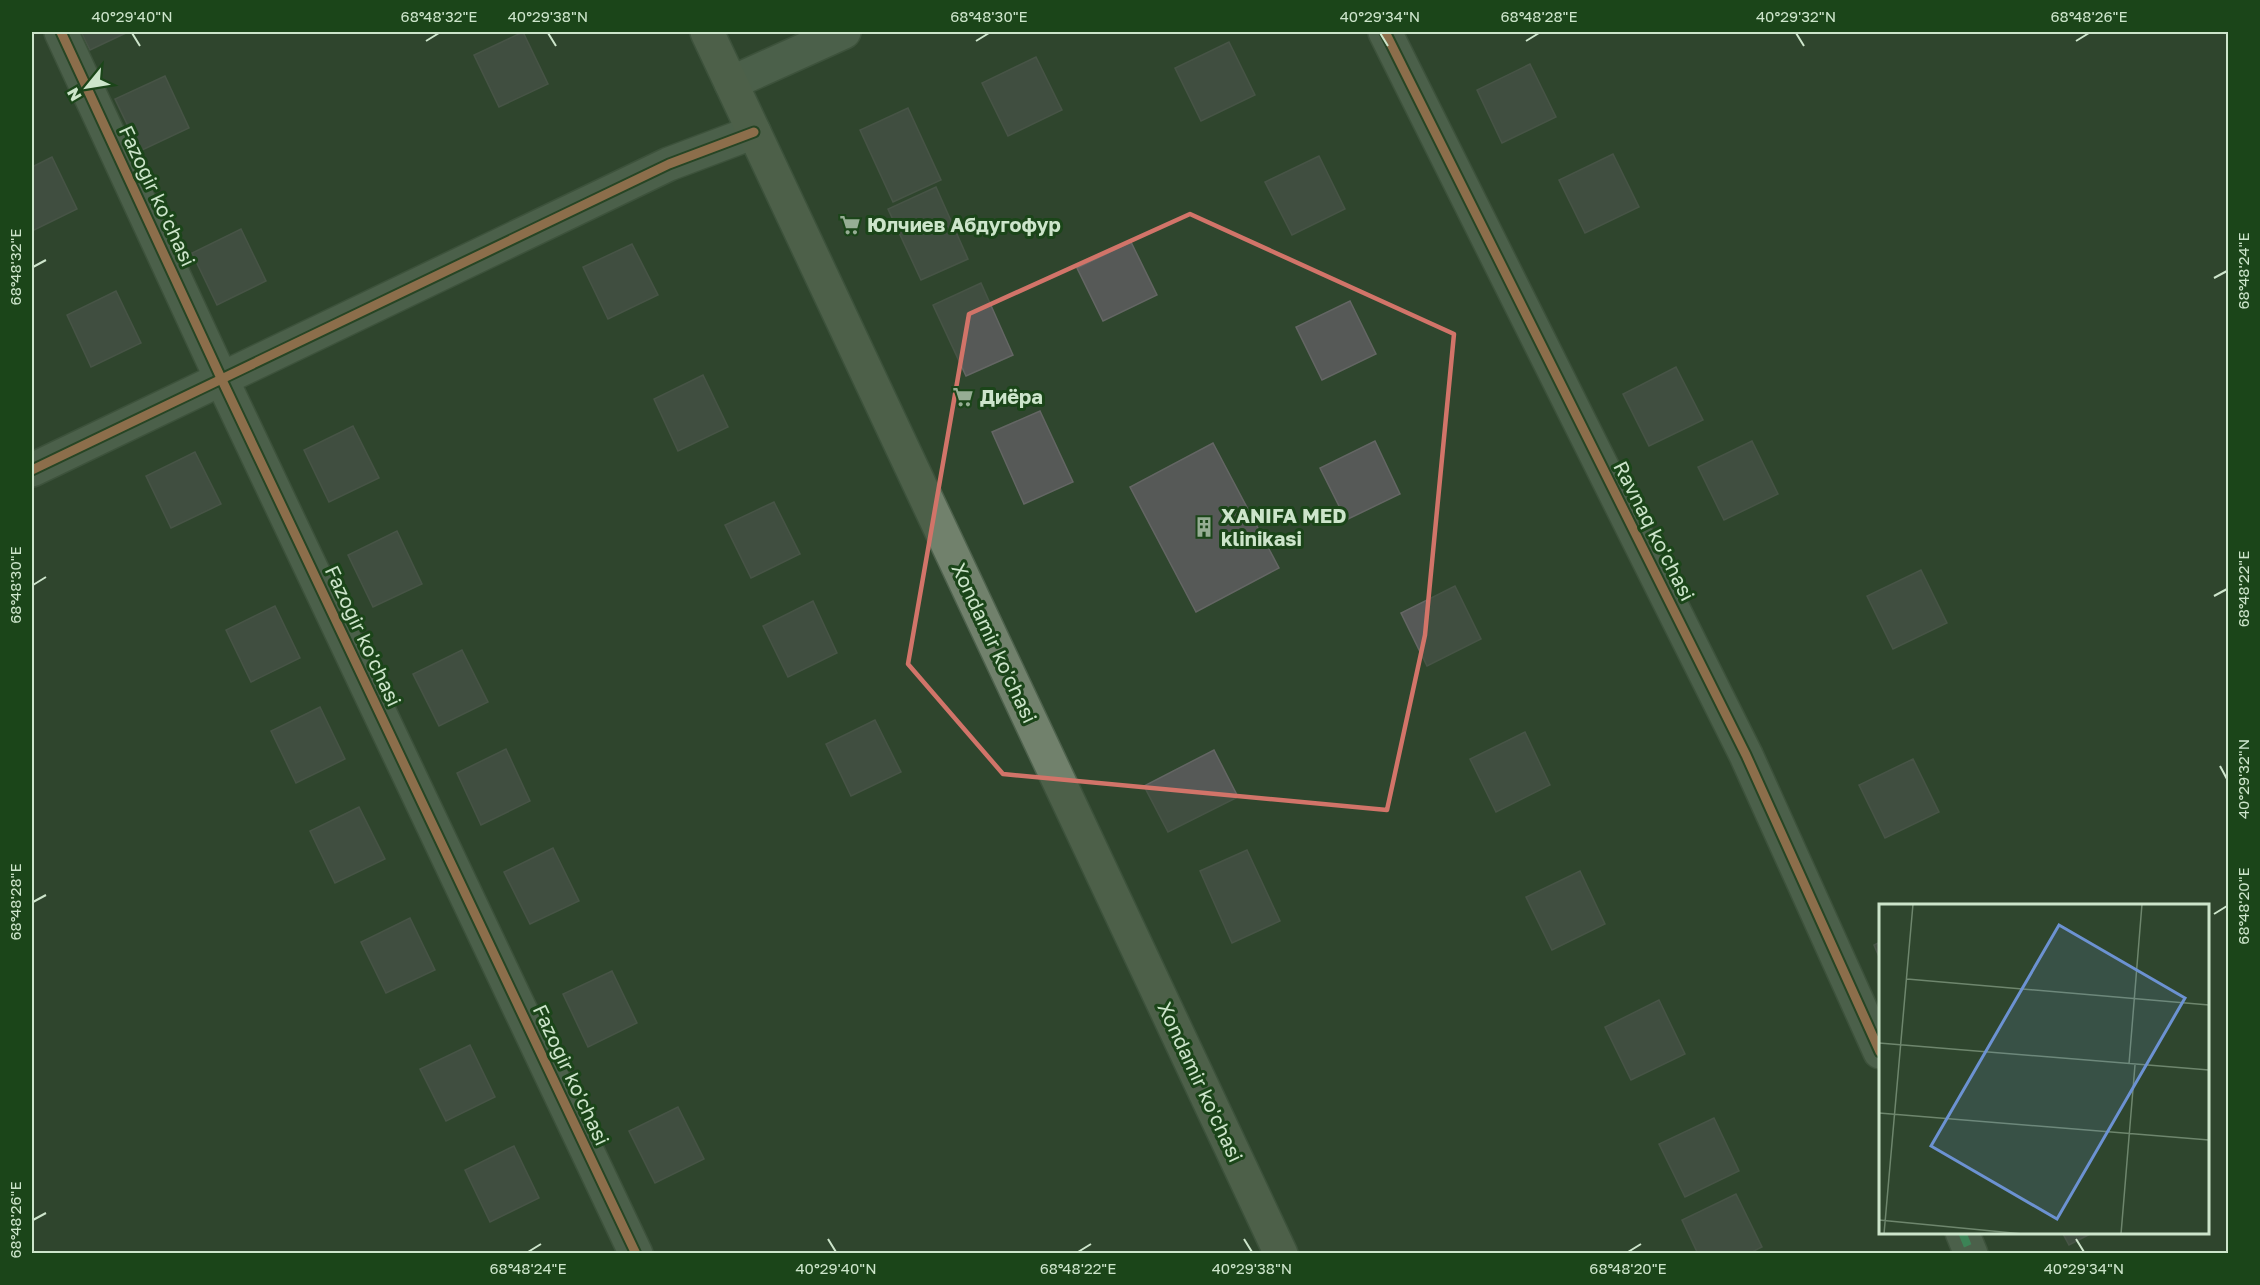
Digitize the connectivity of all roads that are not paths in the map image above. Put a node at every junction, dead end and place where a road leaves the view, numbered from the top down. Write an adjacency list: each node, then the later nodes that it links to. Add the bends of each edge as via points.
1 (61, 32): 7 (street, Fazogir ko'chasi)
2 (707, 32): 5 (main road, Xondamir ko'chasi)
3 (844, 32): 5 (street)
4 (1385, 32): 9 (street, Ravnaq ko'chasi, via 1746,755)
5 (731, 83): 6 (main road, Xondamir ko'chasi)
6 (754, 132): 7 (street, via 669,164); 12 (main road, Xondamir ko'chasi)
7 (221, 378): 8 (street); 11 (street, Fazogir ko'chasi)
8 (32, 470)
9 (1879, 1048)
10 (1962, 1234): 13 (street)
11 (636, 1254)
12 (1281, 1254)
13 (1971, 1254)

